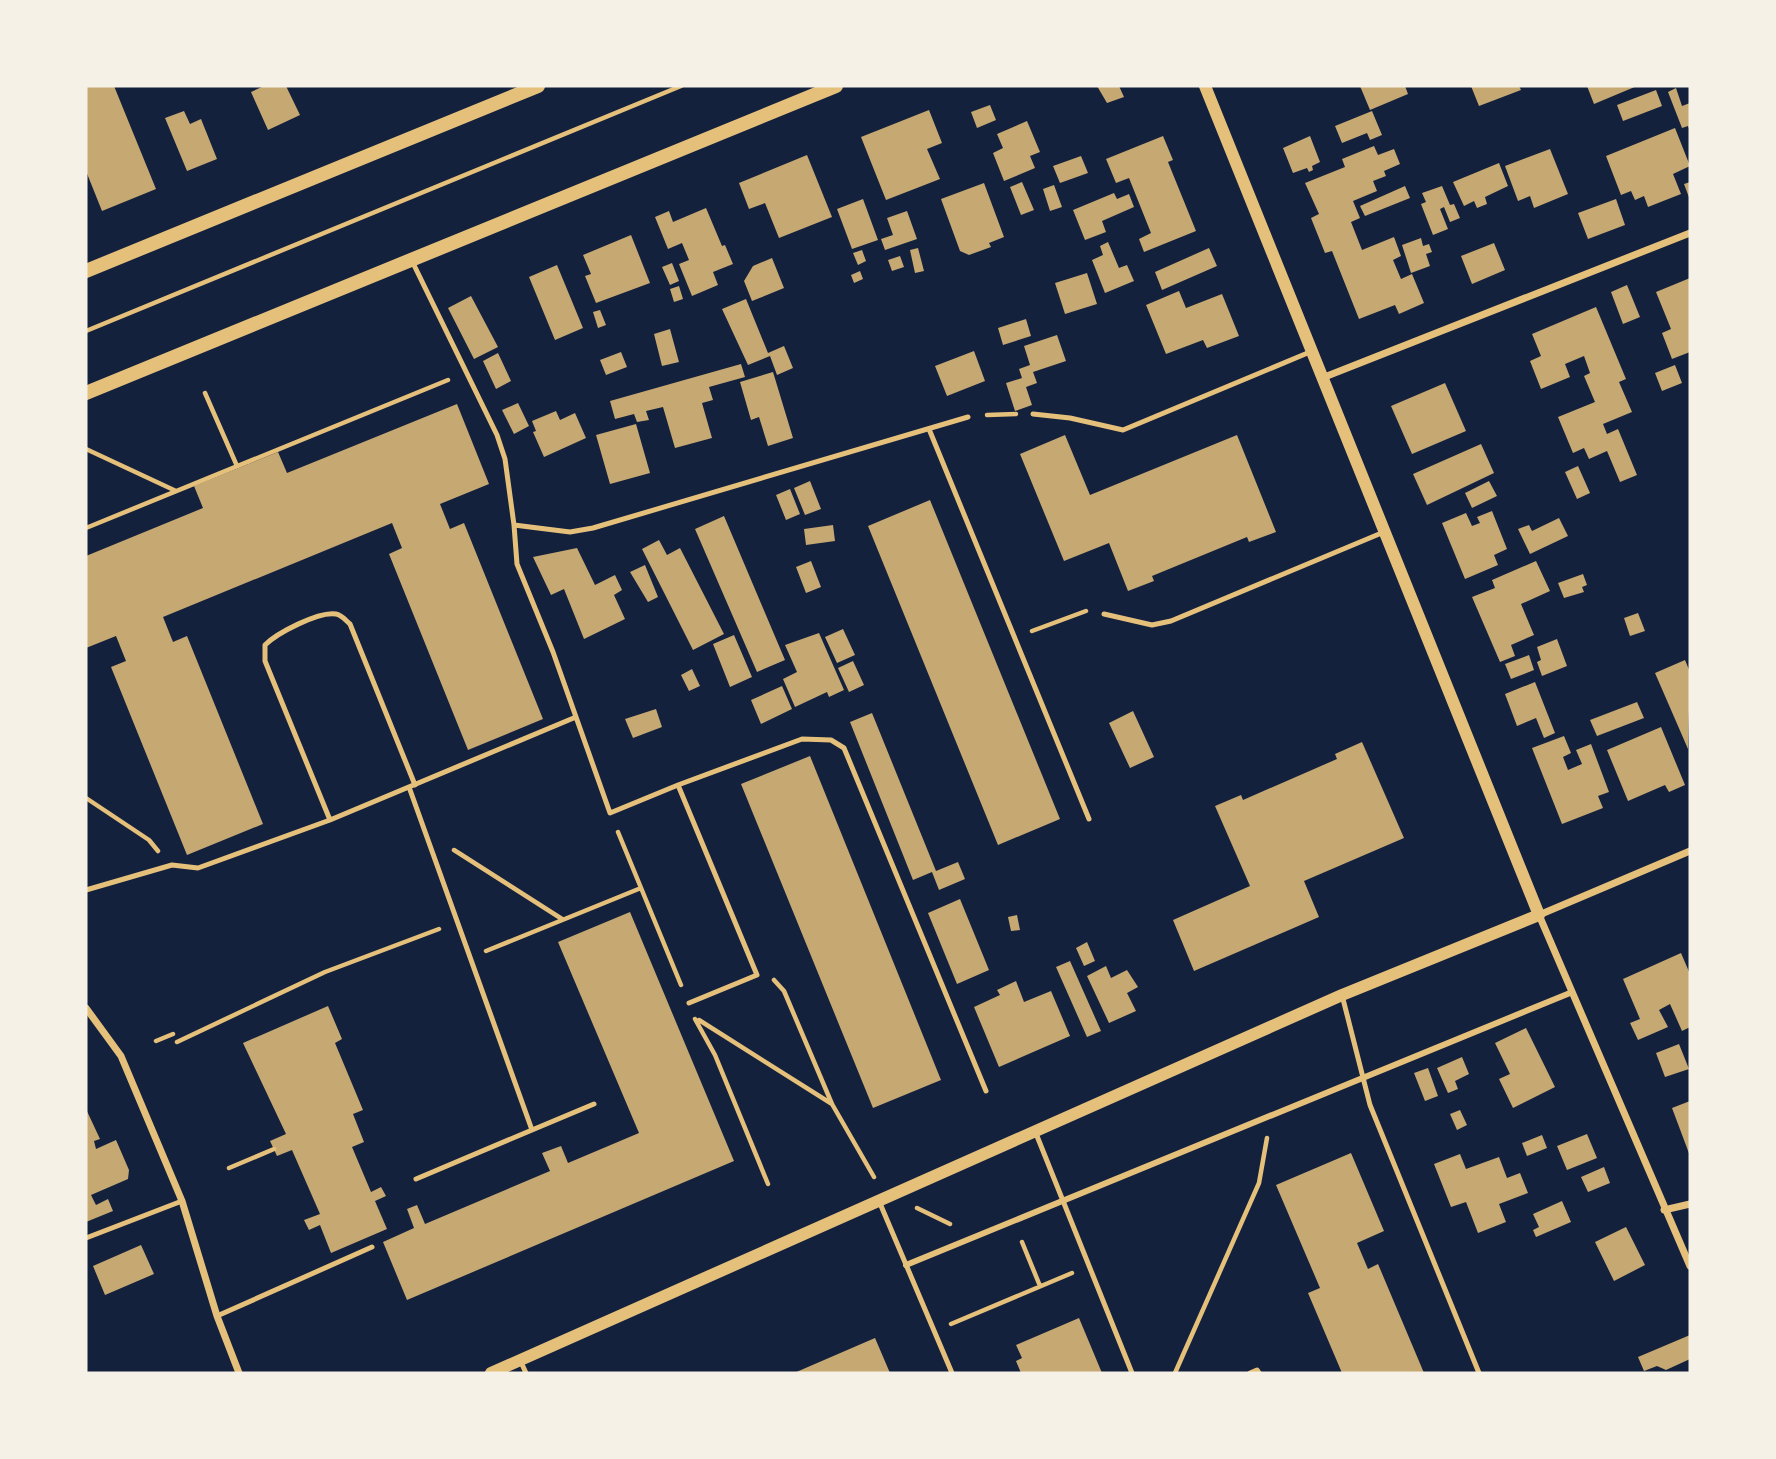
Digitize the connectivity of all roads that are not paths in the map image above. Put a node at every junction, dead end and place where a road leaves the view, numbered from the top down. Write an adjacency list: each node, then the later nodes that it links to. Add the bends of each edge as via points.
1 (538, 86): 6 (main road)
2 (836, 86): 5 (main road)
3 (1205, 86): 7 (street)
4 (1690, 233): 8 (street)
5 (410, 259): 9 (main road); 13 (lane, via 468,372 505,459)
6 (86, 271)
7 (1311, 352): 8 (street); 10 (lane, via 1130,428)
8 (1322, 379): 14 (street)
9 (86, 393)
10 (1033, 414)
11 (968, 417): 12 (lane)
12 (929, 429): 13 (lane, via 590,528 570,532); 19 (lane)
13 (514, 525): 16 (lane, via 517,564)
14 (1384, 532): 15 (lane, via 1171,621 1152,625); 23 (street)
15 (1104, 614)
16 (576, 717): 17 (lane, via 610,813); 18 (lane)
17 (678, 785): 26 (lane, via 757,975); 29 (lane, via 802,739 831,740 844,748)
18 (412, 786): 20 (lane); 20 (lane, via 350,624 340,615 327,613 276,634 265,645 265,660); 31 (lane)
19 (1089, 819)
20 (330, 820): 22 (lane, via 198,868 172,865)
21 (1690, 851): 23 (street)
22 (86, 890)
23 (1539, 915): 24 (street); 25 (street)
24 (1570, 993): 28 (street); 38 (street)
25 (1342, 995): 28 (lane); 32 (street)
26 (689, 1003)
27 (86, 1008): 35 (street, via 121,1056)
28 (1362, 1078): 34 (street); 52 (lane)
29 (986, 1091)
30 (594, 1104): 31 (lane)
31 (532, 1130): 33 (lane)
32 (1035, 1131): 34 (lane); 36 (street)
33 (415, 1179)
34 (1063, 1200): 41 (street); 49 (lane)
35 (182, 1201): 39 (lane); 43 (street)
36 (879, 1201): 41 (lane); 44 (street)
37 (1690, 1204): 38 (street)
38 (1664, 1210): 42 (street)
39 (86, 1238)
40 (372, 1247): 43 (lane)
41 (906, 1265): 48 (lane)
42 (1690, 1266)
43 (217, 1316): 45 (street)
44 (520, 1360): 46 (street); 47 (lane)
45 (239, 1373)
46 (492, 1373)
47 (526, 1373)
48 (952, 1373)
49 (1132, 1373)
50 (1250, 1373): 51 (lane)
51 (1259, 1373)
52 (1479, 1373)

